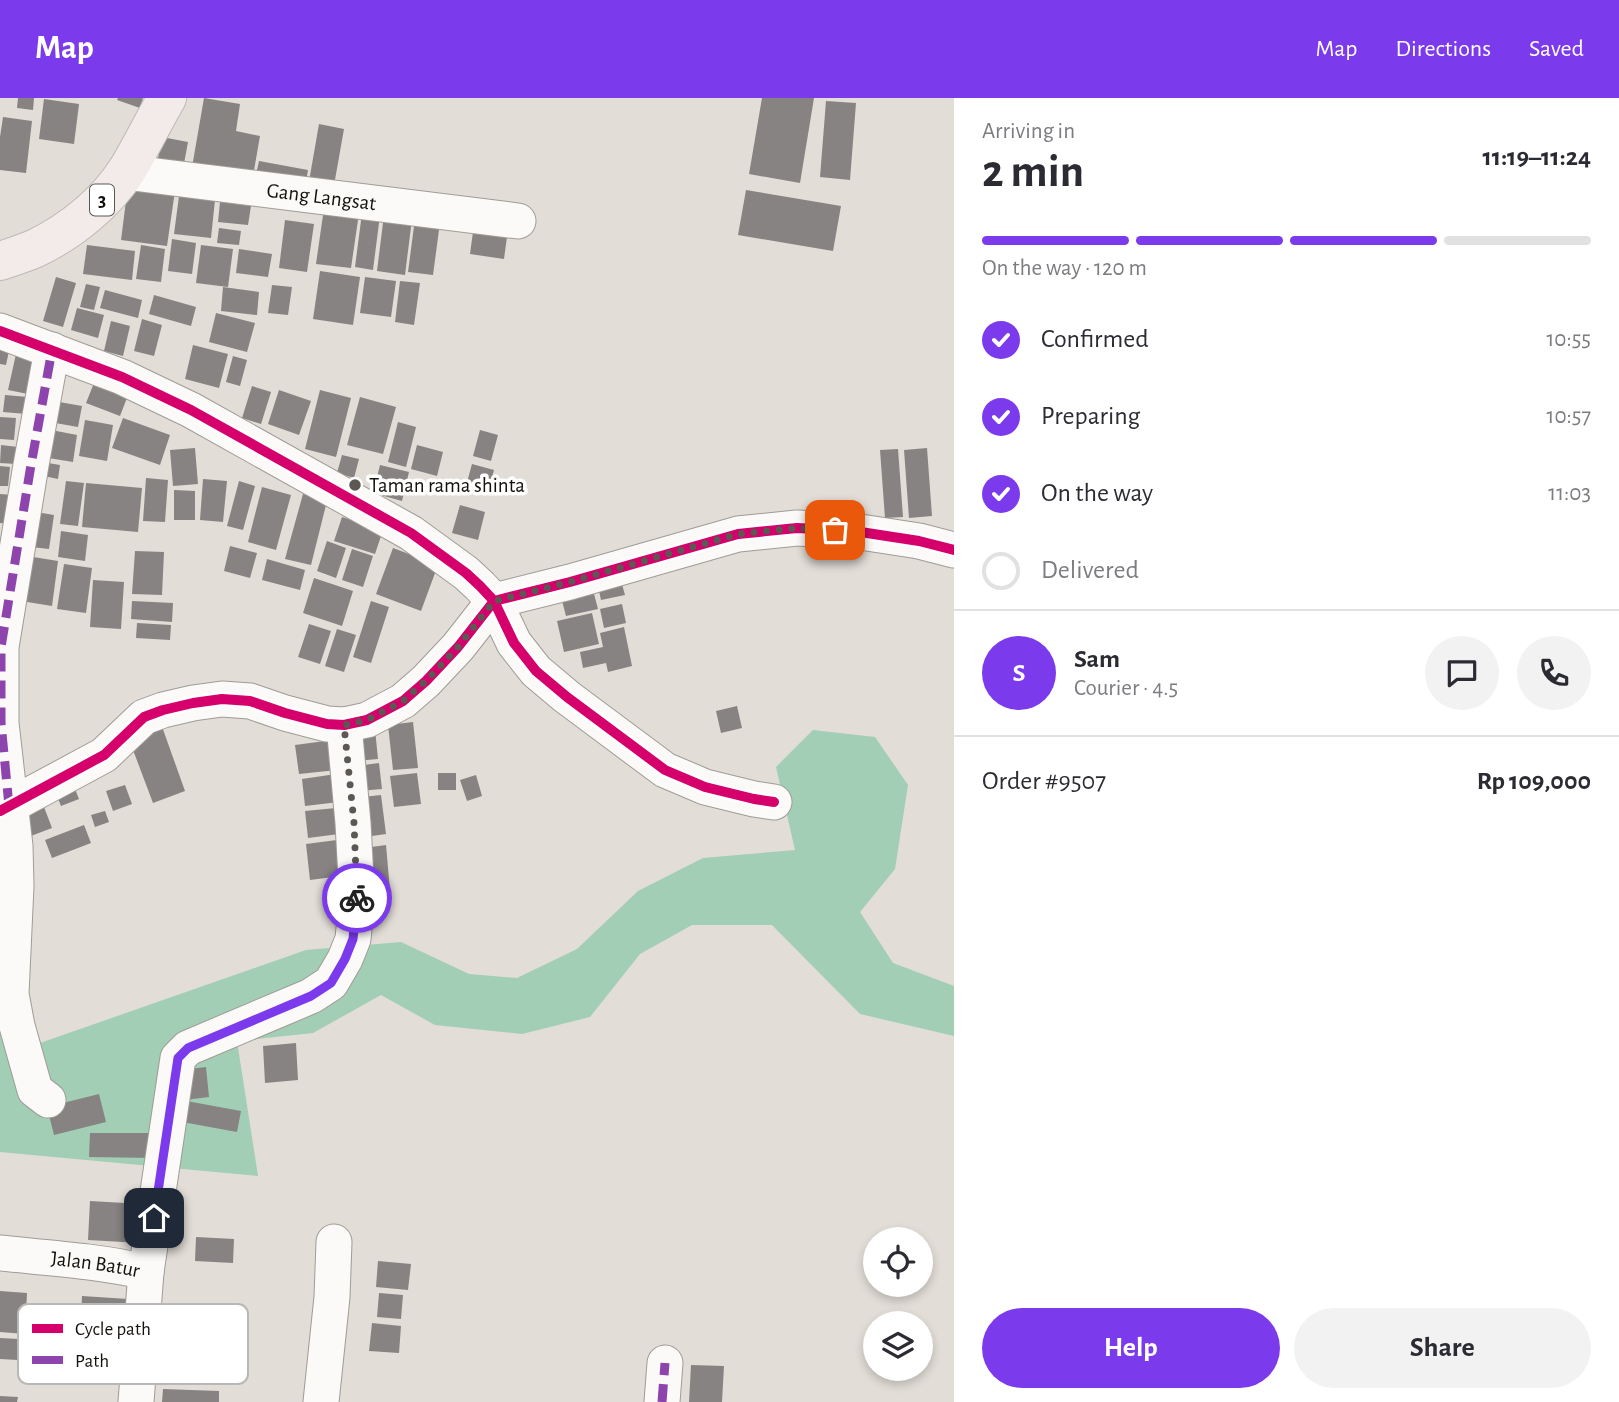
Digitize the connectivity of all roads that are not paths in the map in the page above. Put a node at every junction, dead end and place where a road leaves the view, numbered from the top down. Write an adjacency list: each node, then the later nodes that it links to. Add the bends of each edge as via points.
1 (167, 98): 2 (highway, 3)
2 (125, 172): 3 (street, Gang Langsat); 4 (highway, 3, via 77,223 34,249)
3 (518, 221)
4 (0, 261)
5 (0, 331): 6 (street)
6 (52, 350): 8 (street, via 191,410 411,533 466,573); 9 (street)
7 (954, 550): 8 (street, via 854,531 769,530 738,534)
8 (494, 601): 10 (street, via 458,647 403,701 367,720); 11 (street, via 514,643 536,671 665,770 705,787)
9 (0, 647): 12 (street)
10 (344, 725): 12 (street, via 250,701 222,699 163,710 144,717 104,755); 16 (street, via 354,823 357,897 353,939 331,983 311,996 188,1048 178,1058)
11 (774, 802)
12 (5, 808): 13 (street, via 15,846 11,994 35,1090)
13 (48, 1100)
14 (334, 1242): 21 (street)
15 (0, 1253): 16 (street, Jalan Batur)
16 (146, 1272): 17 (street, Jalan Batur)
17 (144, 1304)
18 (665, 1363): 22 (street)
19 (137, 1384): 20 (street, Jalan Batur)
20 (136, 1402)
21 (321, 1402)
22 (662, 1402)

